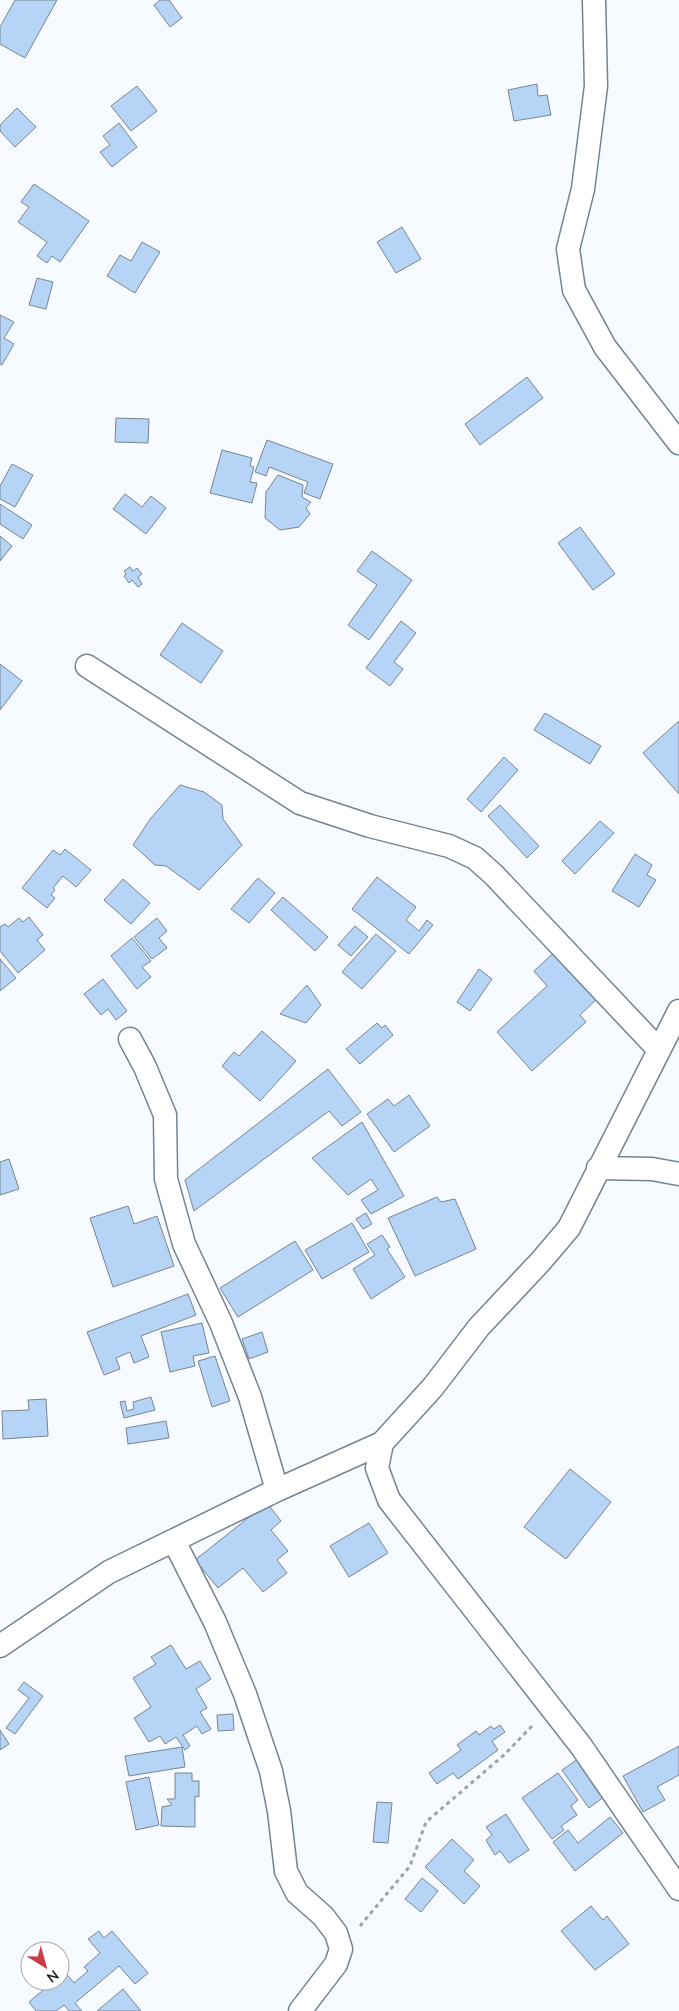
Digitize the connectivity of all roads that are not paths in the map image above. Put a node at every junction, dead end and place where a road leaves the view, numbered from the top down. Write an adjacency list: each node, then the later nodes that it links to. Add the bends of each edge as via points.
1 (594, 0): 2 (street, via 596,86 583,189 568,249 574,290 605,347)
2 (679, 443)
3 (87, 666): 6 (street, via 300,803 370,826 449,846 475,858)
4 (679, 1011): 6 (street)
5 (130, 1039): 10 (street, via 165,1115 166,1179 184,1244 222,1323 250,1397)
6 (659, 1050): 7 (street)
7 (598, 1168): 8 (street, via 652,1169); 9 (street, via 569,1228 479,1327 433,1387)
8 (679, 1174)
9 (382, 1443): 10 (street); 13 (street, via 377,1468 389,1500 581,1746)
10 (277, 1490): 11 (street)
11 (174, 1542): 12 (street, via 109,1572); 14 (street, via 215,1622 245,1694 271,1772 286,1871 297,1893 323,1916 336,1933 340,1949 336,1964)
12 (0, 1646)
13 (679, 1889)
14 (300, 2011)

